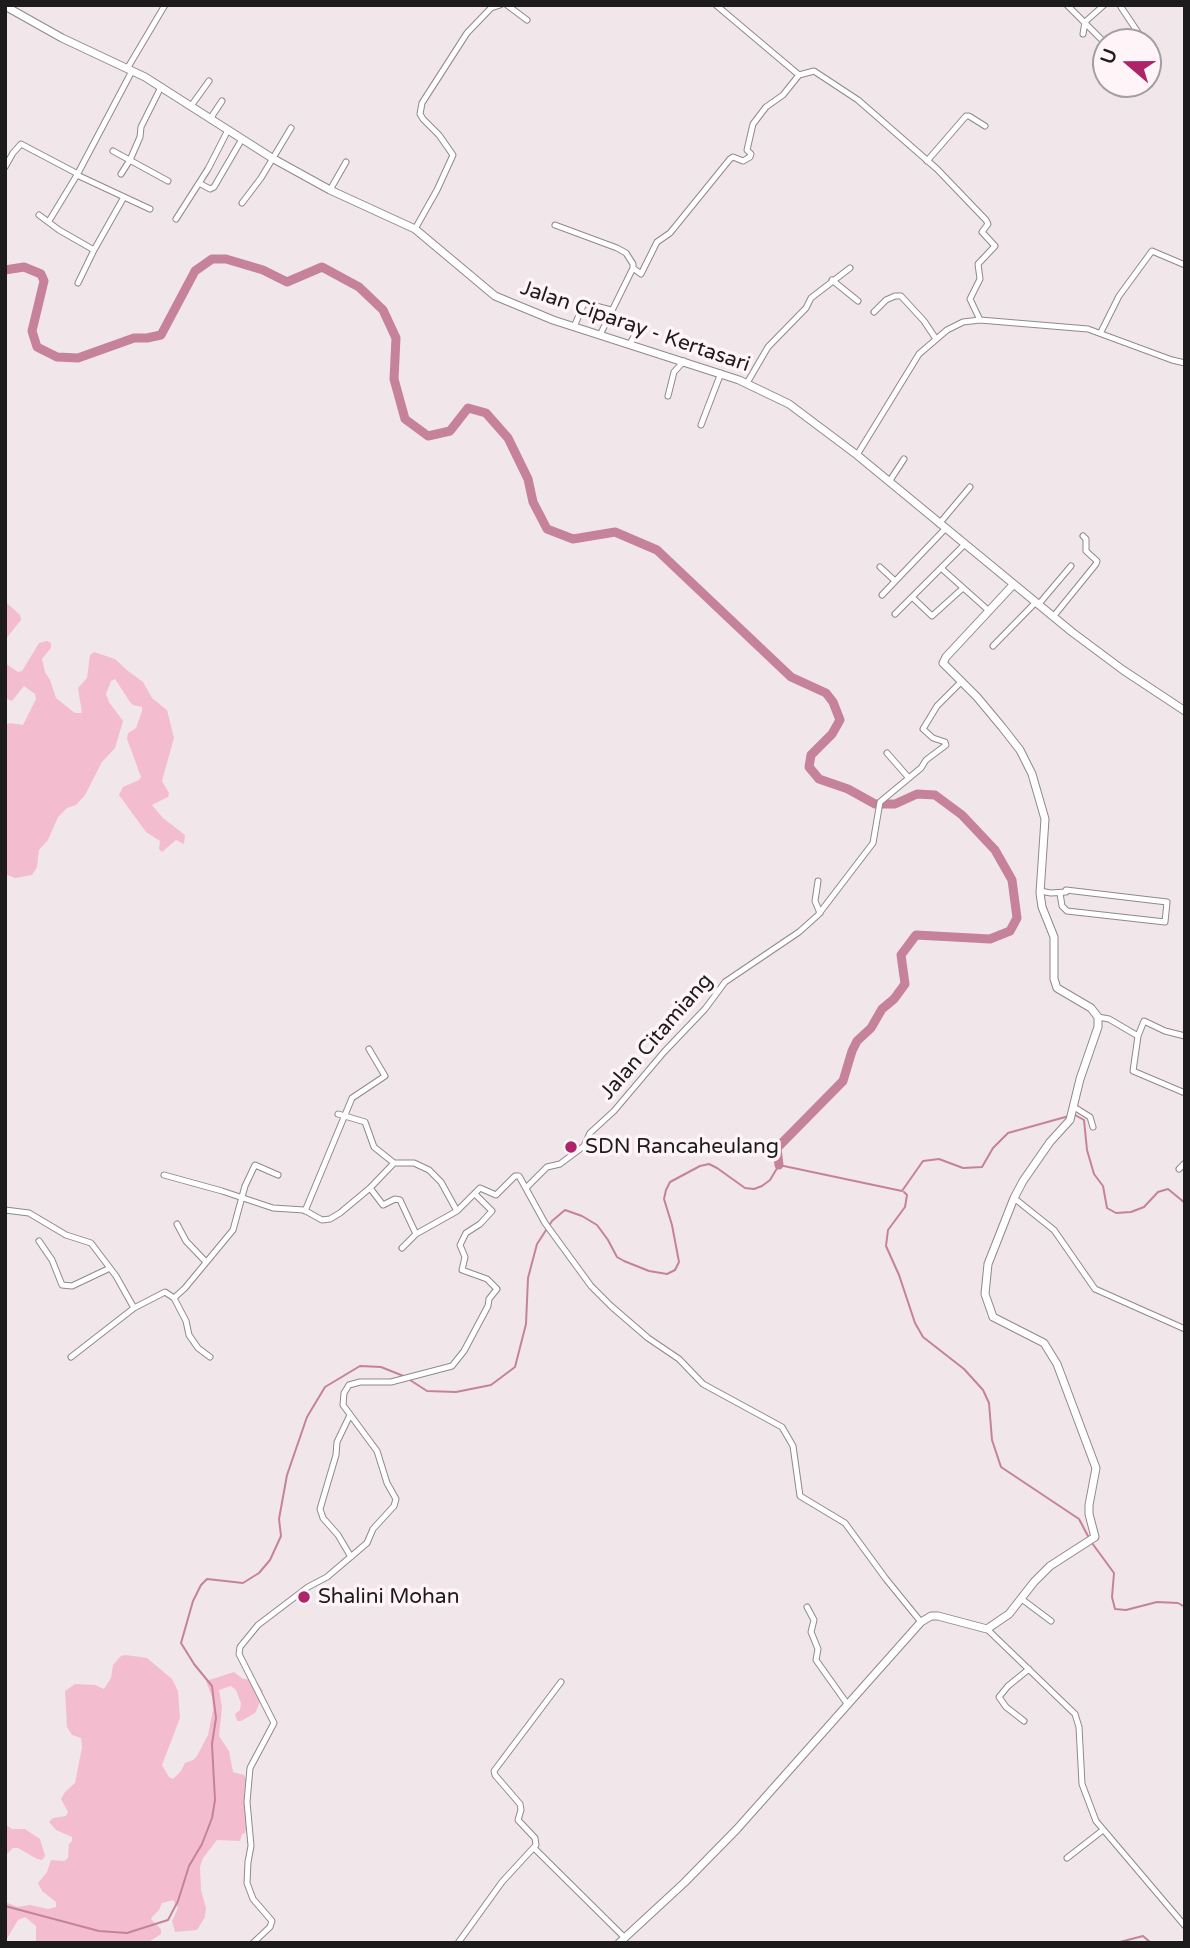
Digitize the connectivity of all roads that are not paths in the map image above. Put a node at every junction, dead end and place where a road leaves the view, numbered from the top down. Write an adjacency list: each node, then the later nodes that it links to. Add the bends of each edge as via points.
1 (165, 5): 17 (street)
2 (500, 5): 8 (street)
3 (507, 5): 10 (street)
4 (716, 5): 18 (street)
5 (1067, 5): 11 (street)
6 (1104, 5): 11 (street)
7 (5, 6): 17 (street, Jalan Ciparay - Kertasari)
8 (490, 6): 12 (street)
9 (1122, 6): 14 (street)
10 (527, 20)
11 (1085, 22): 15 (street); 16 (street)
12 (477, 23): 13 (street); 48 (street, via 422,103 420,114 453,155)
13 (485, 28)
14 (1136, 28)
15 (1092, 29)
16 (1083, 34)
17 (130, 70): 20 (street, Jalan Ciparay - Kertasari); 37 (street)
18 (799, 75): 33 (street, via 814,71 858,100); 51 (street, via 753,124 747,150 751,156 743,161 730,159 670,233 657,242 641,274)
19 (209, 81): 22 (street)
20 (161, 87): 22 (street, Jalan Ciparay - Kertasari); 32 (street)
21 (222, 101): 23 (street)
22 (191, 106): 23 (street, Jalan Ciparay - Kertasari)
23 (210, 119): 26 (street, Jalan Ciparay - Kertasari)
24 (985, 126): 33 (street, via 967,116)
25 (291, 128): 31 (street)
26 (228, 130): 27 (street, Jalan Ciparay - Kertasari); 39 (street)
27 (242, 139): 31 (street, Jalan Ciparay - Kertasari); 39 (street, via 215,187 210,190)
28 (5, 147): 30 (street)
29 (113, 151): 32 (street)
30 (13, 153): 35 (street); 37 (street, via 24,144)
31 (272, 158): 40 (street, Jalan Ciparay - Kertasari); 42 (street)
32 (130, 160): 36 (street); 38 (street)
33 (927, 161): 58 (street, via 987,221 982,231 995,246 978,263 980,279 970,299)
34 (346, 162): 40 (street)
35 (5, 167)
36 (121, 174)
37 (77, 175): 41 (street); 46 (street)
38 (168, 181)
39 (199, 183): 45 (street)
40 (330, 190): 48 (street, Jalan Ciparay - Kertasari)
41 (124, 197): 43 (street); 49 (street)
42 (242, 203)
43 (150, 209)
44 (39, 215): 46 (street)
45 (176, 219)
46 (49, 221): 49 (street)
47 (555, 225): 51 (street, via 617,248 626,253)
48 (415, 229): 60 (street, Jalan Ciparay - Kertasari, via 495,296)
49 (94, 250): 54 (street)
50 (1185, 265): 61 (street, via 1152,251 1119,296)
51 (633, 268): 56 (street)
52 (850, 268): 53 (street)
53 (832, 280): 55 (street); 68 (street, via 768,347)
54 (78, 283)
55 (858, 301)
56 (611, 310): 60 (street, via 584,303); 62 (street)
57 (874, 312): 63 (street, via 886,300 901,296)
58 (980, 320): 61 (street); 63 (street, via 954,325)
59 (628, 322): 64 (street, via 639,327)
60 (574, 327): 62 (street, Jalan Ciparay - Kertasari)
61 (1101, 332): 66 (street)
62 (600, 335): 64 (street, Jalan Ciparay - Kertasari)
63 (936, 339): 71 (street, via 919,355)
64 (631, 344): 65 (street, Jalan Ciparay - Kertasari)
65 (684, 361): 67 (street, Jalan Ciparay - Kertasari); 69 (street, via 674,372)
66 (1185, 363)
67 (721, 373): 68 (street, Jalan Ciparay - Kertasari); 70 (street)
68 (747, 383): 71 (street, Jalan Ciparay - Kertasari, via 806,415)
69 (668, 396)
70 (701, 425)
71 (857, 455): 73 (street, Jalan Ciparay - Kertasari)
72 (904, 459): 73 (street)
73 (889, 482): 75 (street, Jalan Ciparay - Kertasari)
74 (970, 487): 75 (street)
75 (942, 527): 77 (street, Jalan Ciparay - Kertasari); 81 (street)
76 (1083, 536): 89 (street, via 1086,551 1096,564)
77 (964, 545): 80 (street); 82 (street, Jalan Ciparay - Kertasari)
78 (1071, 566): 86 (street)
79 (880, 567): 81 (street)
80 (941, 568): 83 (street); 85 (street)
81 (894, 580): 84 (street)
82 (1013, 585): 86 (street, Jalan Ciparay - Kertasari); 87 (street)
83 (963, 588): 85 (street, via 932,616); 87 (street)
84 (882, 594)
85 (912, 597): 88 (street)
86 (1037, 604): 89 (street, Jalan Ciparay - Kertasari); 90 (street)
87 (989, 610): 91 (street, via 944,659 944,666)
88 (895, 614)
89 (1053, 617): 92 (street, Jalan Ciparay - Kertasari)
90 (993, 646)
91 (961, 682): 94 (street, via 937,706 923,729 946,744); 96 (street, via 1020,750 1032,774 1045,819)
92 (1185, 711)
93 (887, 753): 94 (street)
94 (908, 777): 98 (street, Jalan Citamiang, via 880,802 871,846)
95 (818, 881): 98 (street, via 815,901)
96 (1040, 891): 97 (street); 99 (street, via 1054,937 1055,986 1091,1007)
97 (1060, 893): 97 (street, via 1167,902 1165,922 1067,911)
98 (820, 913): 113 (street, Jalan Citamiang, via 727,980 590,1133 584,1146 560,1164 547,1167)
99 (1098, 1017): 100 (street); 104 (street)
100 (1138, 1036): 101 (street, via 1143,1021); 103 (street, via 1133,1072)
101 (1185, 1036)
102 (369, 1049): 105 (street, via 385,1076 354,1095)
103 (1185, 1093)
104 (1074, 1109): 106 (street, via 1090,1117); 116 (street)
105 (340, 1115): 107 (street, via 365,1122 374,1147); 118 (street)
106 (1093, 1127)
107 (394, 1163): 112 (street); 119 (street, via 414,1163 429,1170)
108 (1185, 1163): 109 (street)
109 (1179, 1169)
110 (164, 1175): 115 (street)
111 (278, 1175): 115 (street, via 255,1165)
112 (370, 1188): 118 (street, via 330,1219); 121 (street, via 384,1205 400,1200)
113 (526, 1188): 114 (street, via 516,1175 496,1195 483,1187); 136 (street, via 545,1223 611,1306 679,1359 703,1384 782,1427 793,1446 800,1496 845,1523)
114 (475, 1194): 119 (street); 131 (street, via 492,1211 466,1233 460,1245 465,1257 462,1270 487,1279 497,1289 472,1337 452,1366 391,1382 349,1385 342,1402)
115 (242, 1198): 118 (street, via 273,1208); 124 (street, via 233,1230)
116 (1014, 1198): 128 (street, via 1054,1230 1095,1289); 133 (street, via 988,1264 985,1294 998,1322 1044,1343 1058,1364 1096,1468 1089,1505 1096,1534 1050,1566)
117 (5, 1210): 125 (street, via 29,1213 66,1235 91,1243)
118 (305, 1211)
119 (457, 1211): 121 (street)
120 (177, 1224): 124 (street)
121 (416, 1234): 123 (street)
122 (38, 1241): 125 (street, via 62,1285 72,1286)
123 (402, 1248)
124 (206, 1262): 126 (street)
125 (110, 1268): 127 (street)
126 (174, 1298): 127 (street, via 165,1292); 130 (street, via 189,1335)
127 (134, 1308): 129 (street)
128 (1185, 1329)
129 (71, 1357)
130 (210, 1357)
131 (350, 1415): 132 (street, via 337,1442 320,1513); 132 (street, via 377,1451 396,1500 367,1543)
132 (351, 1557): 147 (street, via 258,1625 240,1647 239,1654 274,1723 250,1768 247,1883 253,1899 272,1921)
133 (1023, 1600): 135 (street); 137 (street)
134 (807, 1607): 140 (street, via 814,1620 811,1632 818,1648 816,1660)
135 (1051, 1621)
136 (921, 1622): 137 (street, via 938,1615); 140 (street)
137 (987, 1629): 138 (street)
138 (1029, 1669): 141 (street, via 999,1698); 142 (street, via 1075,1714 1082,1784)
139 (561, 1682): 143 (street, via 494,1771 521,1807 518,1820 535,1838)
140 (848, 1705): 146 (street, via 737,1829)
141 (1024, 1721)
142 (1102, 1830): 144 (street); 145 (street)
143 (534, 1848): 146 (street); 148 (street, via 502,1882)
144 (1067, 1858)
145 (1185, 1926)
146 (622, 1940)
147 (253, 1943)
148 (458, 1943)

